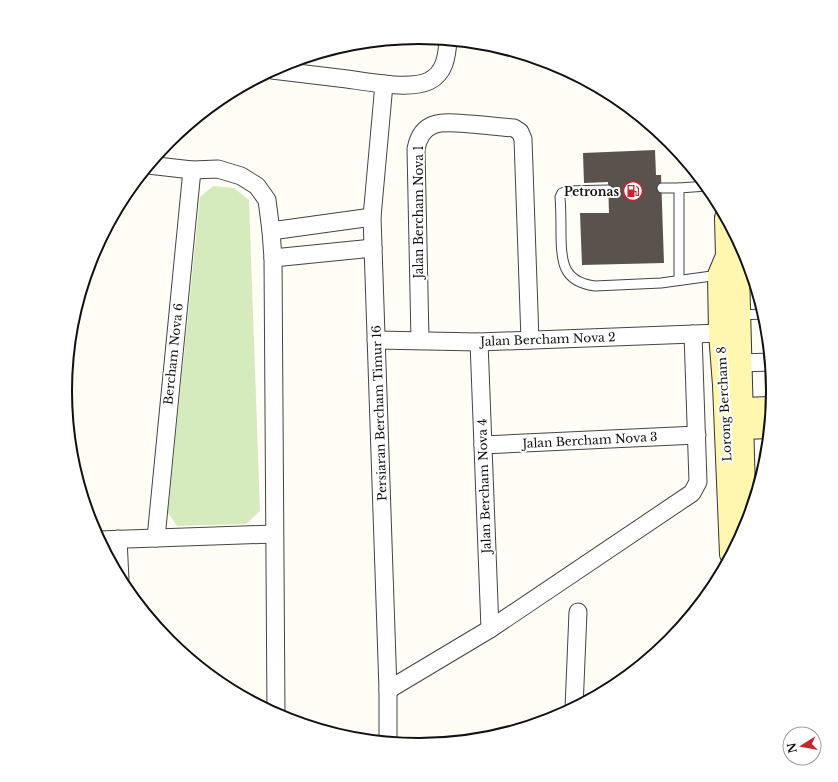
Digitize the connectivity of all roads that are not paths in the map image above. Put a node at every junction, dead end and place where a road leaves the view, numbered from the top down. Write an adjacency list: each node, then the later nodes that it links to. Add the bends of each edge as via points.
1 (448, 46): 3 (street, via 445,64 430,81 420,85)
2 (283, 71): 3 (street)
3 (384, 84): 10 (street, Persiaran Bercham Timur 16)
4 (155, 166): 5 (street)
5 (192, 170): 11 (street, via 218,169 241,176 257,186 266,200); 36 (street, Bercham Nova 6)
6 (699, 187): 8 (lane)
7 (662, 188): 8 (lane)
8 (679, 188): 16 (lane)
9 (608, 190): 16 (lane, via 567,191 560,197 561,255 568,274 580,283 595,286)
10 (372, 217): 11 (street); 13 (street, Persiaran Bercham Timur 16)
11 (271, 231): 14 (street)
12 (727, 231): 15 (street)
13 (373, 248): 14 (street); 21 (street, Persiaran Bercham Timur 16)
14 (273, 258): 35 (street)
15 (728, 268): 16 (lane); 18 (street); 19 (street, Lorong Bercham 8)
16 (679, 280)
17 (757, 314): 18 (lane)
18 (739, 315): 26 (street)
19 (720, 333): 20 (street, Jalan Bercham Nova 2); 27 (street, Lorong Bercham 8)
20 (693, 334): 23 (street, Jalan Bercham Nova 2); 31 (street)
21 (376, 340): 22 (street, Jalan Bercham Nova 2); 43 (street, Persiaran Bercham Timur 16)
22 (420, 340): 23 (street, Jalan Bercham Nova 1, via 416,149 418,139 425,130 434,124 446,122 514,128 520,132 523,140); 24 (street, Jalan Bercham Nova 2)
23 (530, 340): 24 (street, Jalan Bercham Nova 2)
24 (479, 342): 32 (street, Jalan Bercham Nova 4)
25 (764, 362): 26 (street)
26 (740, 363): 29 (street)
27 (724, 385): 29 (street); 33 (street, Lorong Bercham 8)
28 (765, 410): 29 (street)
29 (739, 418): 30 (street); 33 (street); 34 (street, Lorong Bercham 8)
30 (764, 424)
31 (697, 435): 32 (street, Jalan Bercham Nova 3); 42 (street, via 698,482 692,493)
32 (483, 445): 42 (street, Jalan Bercham Nova 4)
33 (726, 459): 39 (street, Lorong Bercham 8)
34 (743, 515)
35 (274, 534): 36 (street); 45 (street)
36 (156, 538): 37 (street)
37 (118, 539): 38 (street); 40 (street)
38 (106, 540)
39 (730, 543)
40 (119, 566)
41 (578, 612): 44 (street)
42 (490, 629): 43 (street)
43 (388, 690): 46 (street, Persiaran Bercham Timur 16)
44 (574, 701)
45 (276, 707)
46 (388, 736)

